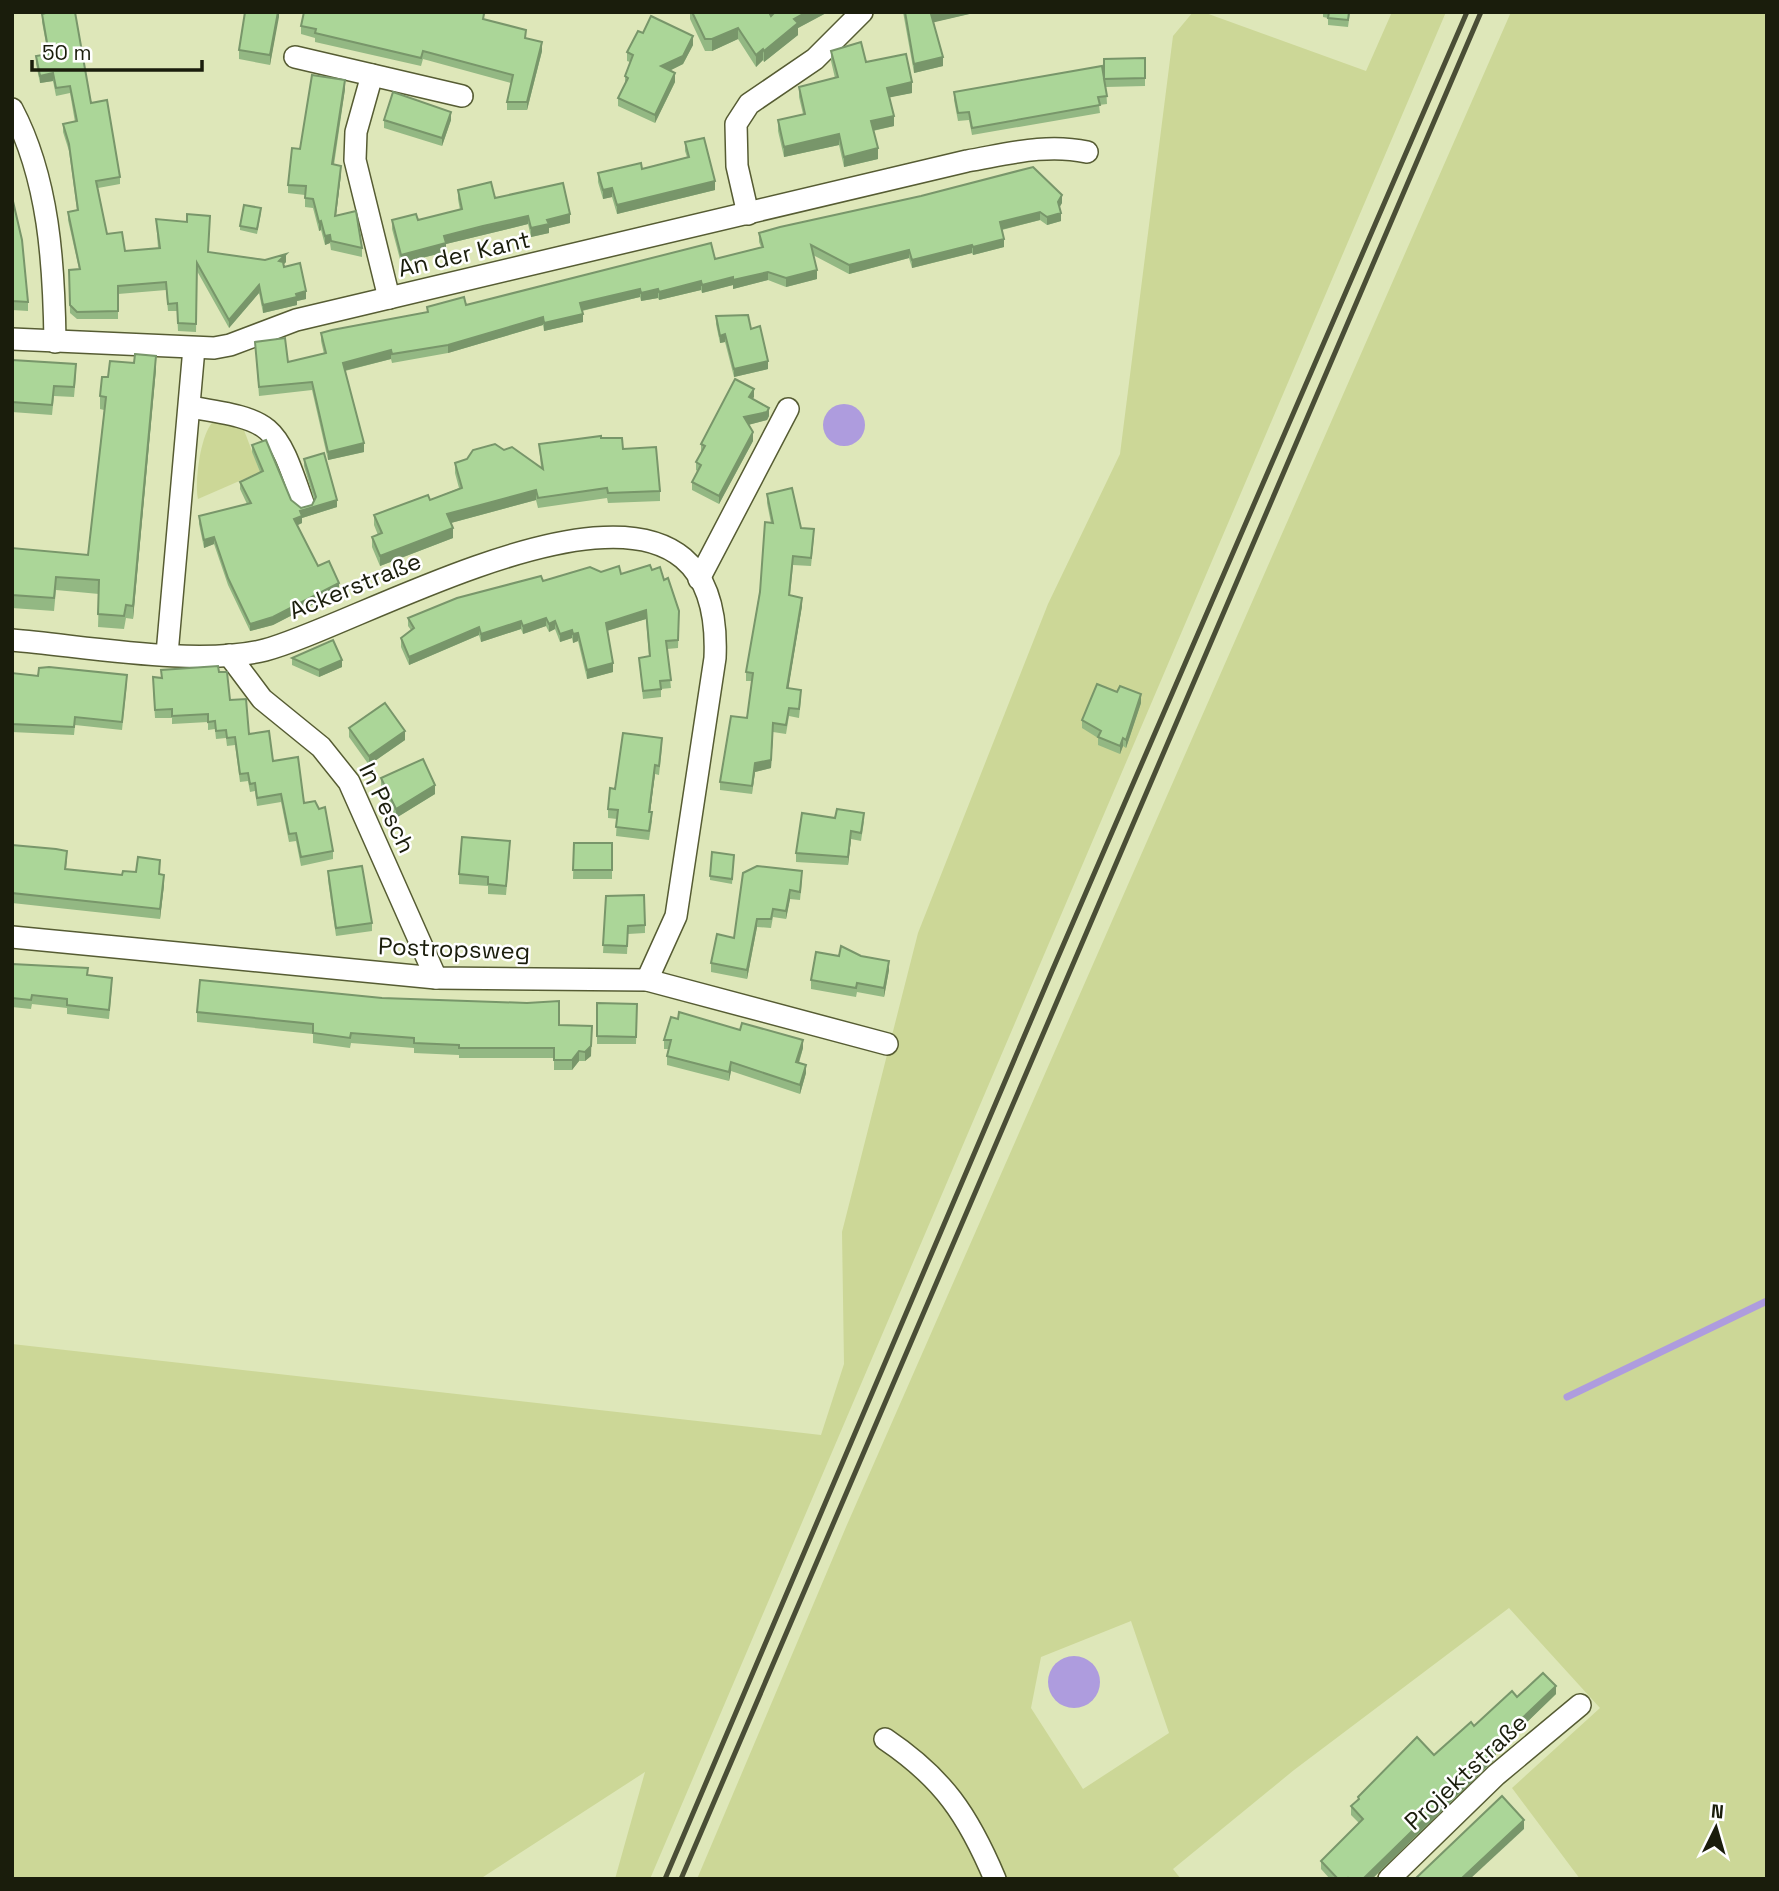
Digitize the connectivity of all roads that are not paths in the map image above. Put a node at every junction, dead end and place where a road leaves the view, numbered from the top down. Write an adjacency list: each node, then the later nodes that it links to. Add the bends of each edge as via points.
1 (862, 12): 7 (street, via 815,59 749,104 736,124 737,166)
2 (295, 57): 3 (street)
3 (372, 75): 4 (street); 8 (street, via 356,132 355,160)
4 (462, 96)
5 (12, 108): 10 (street, via 31,156 44,212)
6 (1087, 152): 7 (street, An der Kant, via 1040,148 979,159)
7 (748, 214): 8 (street, An der Kant)
8 (389, 298): 11 (street, An der Kant, via 296,320 230,345)
9 (12, 339): 10 (street, An der Kant)
10 (55, 342): 11 (street, An der Kant)
11 (194, 348): 12 (street)
12 (190, 407): 14 (street, via 265,425 290,466); 17 (street)
13 (788, 409): 15 (street)
14 (303, 503)
15 (699, 579): 18 (street, Ackerstraße, via 676,553 654,542 624,537 533,547 486,561 296,640); 21 (street, Ackerstraße, via 717,626 715,658 676,916)
16 (12, 640): 17 (street, Ackerstraße)
17 (167, 654): 18 (street, Ackerstraße)
18 (229, 655): 20 (street, In Pesch, via 262,699 321,747 349,782)
19 (12, 937): 20 (street, Postropsweg)
20 (436, 978): 21 (street, Postropsweg)
21 (648, 980): 22 (street, Postropsweg)
22 (887, 1044)
23 (1580, 1705): 26 (street, Projektstraße, via 1496,1775)
24 (885, 1739): 25 (street, via 942,1784 977,1837)
25 (995, 1879)
26 (1390, 1879)

